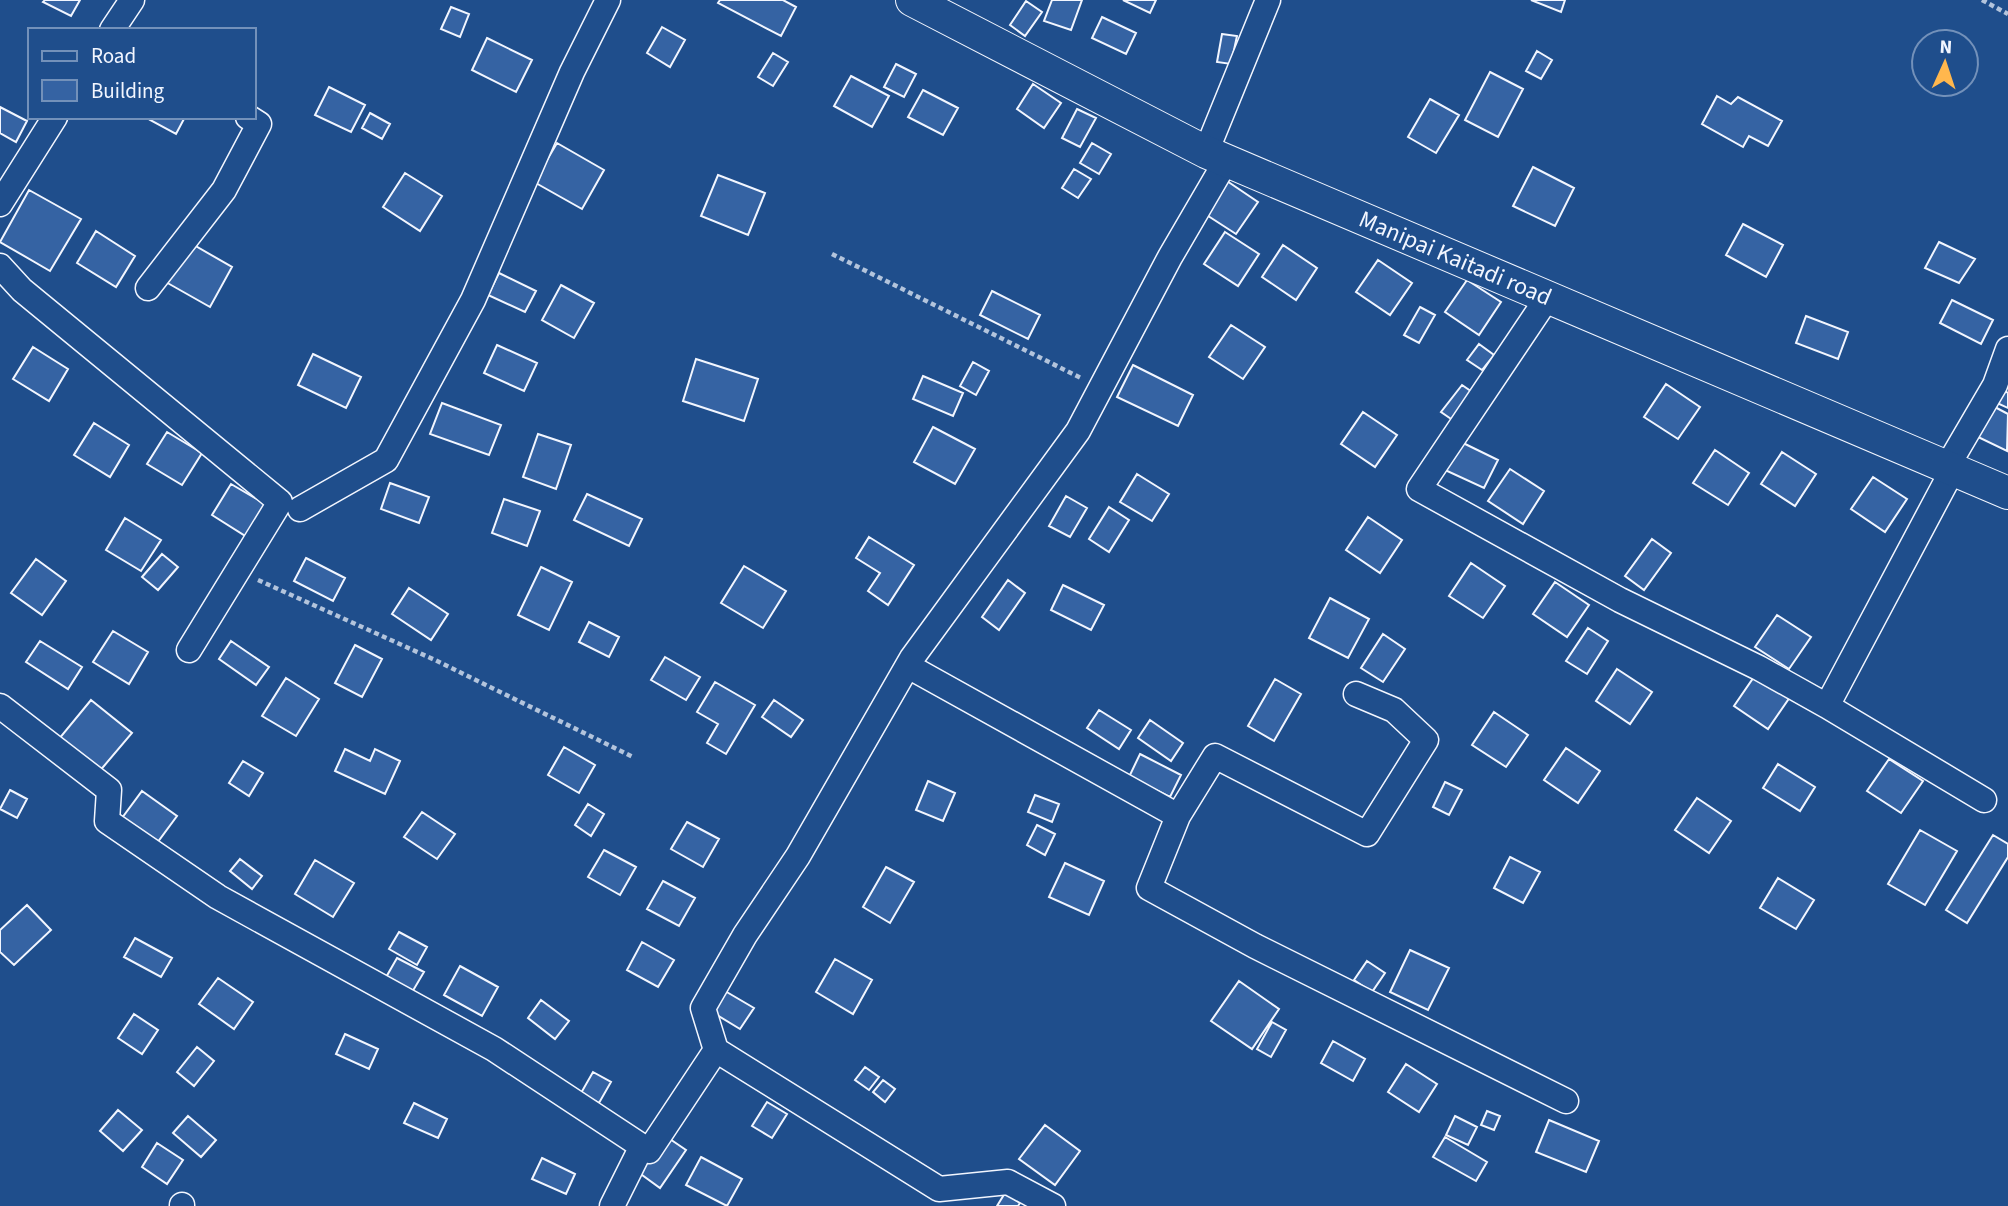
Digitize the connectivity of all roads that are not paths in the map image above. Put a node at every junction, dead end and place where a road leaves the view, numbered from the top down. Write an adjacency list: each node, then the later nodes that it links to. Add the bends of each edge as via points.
1 (132, 0): 5 (street)
2 (608, 0): 16 (street, via 473,300 386,460)
3 (912, 0): 8 (main road, Manipai Kaitadi road)
4 (1268, 0): 8 (street)
5 (113, 28)
6 (54, 119): 9 (street)
7 (251, 119): 11 (street, via 260,124 224,190)
8 (1216, 156): 12 (main road, Manipai Kaitadi road); 18 (street, via 1170,257 1078,431)
9 (0, 204)
10 (0, 266): 17 (street, via 22,290 280,502)
11 (148, 288)
12 (1548, 297): 14 (main road, Manipai Kaitadi road); 20 (street, via 1419,489 1620,600)
13 (2008, 349): 14 (street, via 1995,385)
14 (1950, 468): 15 (main road, Manipai Kaitadi road); 20 (street)
15 (2008, 493)
16 (300, 509)
17 (189, 650)
18 (908, 666): 23 (street); 24 (street, via 703,1008)
19 (1356, 694): 23 (street, via 1394,710 1426,740 1367,834 1215,756)
20 (1827, 706): 22 (street)
21 (5, 709): 26 (street, via 109,790 107,821 117,828 218,897 494,1049)
22 (1984, 800)
23 (1178, 816): 25 (street, via 1149,888)
24 (716, 1050): 26 (street, via 649,1151); 28 (street, via 939,1189 1008,1182)
25 (1566, 1101)
26 (642, 1146): 27 (street)
27 (612, 1206)
28 (1053, 1206)

